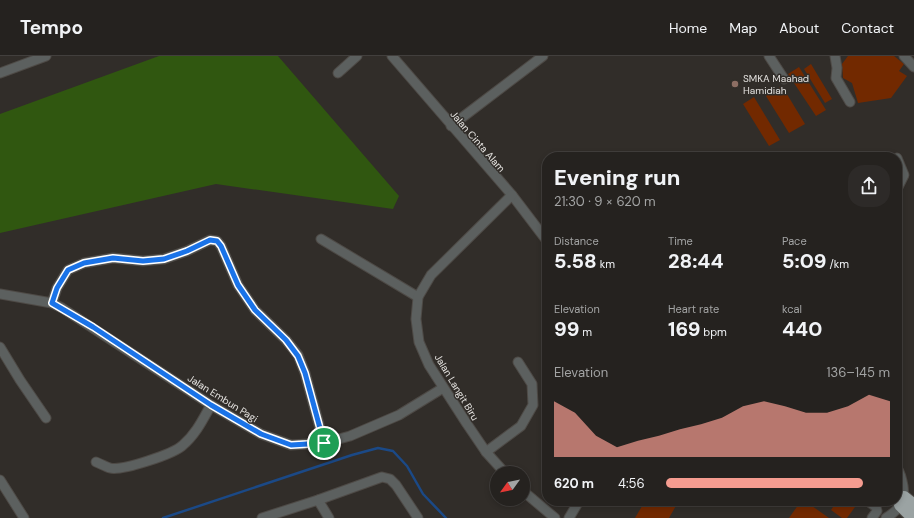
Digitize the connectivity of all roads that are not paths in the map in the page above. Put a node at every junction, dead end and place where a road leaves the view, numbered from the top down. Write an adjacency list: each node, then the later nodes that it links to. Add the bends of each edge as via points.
1 (46, 56): 9 (street)
2 (357, 56): 10 (street)
3 (392, 56): 13 (street, Jalan Cinta Alam)
4 (543, 56): 13 (street)
5 (769, 56): 11 (street)
6 (835, 56): 12 (street, via 836,78)
7 (904, 56): 8 (street)
8 (914, 67)
9 (0, 73)
10 (338, 74)
11 (784, 79)
12 (850, 102)
13 (451, 126): 14 (street, Jalan Cinta Alam)
14 (512, 195): 15 (street, Jalan Cinta Alam); 18 (street, Jalan Langit Biru, via 432,275)
15 (542, 234)
16 (321, 239): 18 (street)
17 (0, 294): 19 (street, Jalan Embun Pagi)
18 (418, 297): 22 (street, Jalan Langit Biru, via 416,319 420,342 429,365)
19 (52, 303): 23 (street, Jalan Embun Pagi); 25 (street, via 57,288 68,270 84,263 113,258 143,261 164,259 210,240 217,241 238,285 255,310 286,340 298,356)
20 (0, 347): 24 (street)
21 (518, 362): 26 (street, via 532,384 533,405 521,426)
22 (443, 388): 25 (street, Jalan Embun Pagi, via 398,415 350,436); 26 (street, Jalan Langit Biru)
23 (211, 405): 25 (street, Jalan Embun Pagi, via 261,434 291,445); 27 (street, via 193,436 182,447 166,455 124,467 111,468)
24 (46, 418)
25 (324, 443)
26 (486, 452): 28 (street, Jalan Langit Biru)
27 (96, 462)
28 (499, 466)
29 (0, 480): 38 (street)
30 (530, 497): 42 (street)
31 (318, 500): 39 (street); 40 (street); 41 (street, via 382,477 390,479 396,485)
32 (902, 502): 34 (highway)
33 (902, 504): 46 (highway)
34 (914, 505)
35 (576, 506): 43 (street)
36 (875, 506): 44 (street, via 877,511)
37 (898, 506): 45 (street, via 894,513)
38 (24, 518)
39 (262, 518)
40 (329, 518)
41 (418, 518)
42 (555, 518)
43 (569, 518)
44 (872, 518)
45 (886, 518)
46 (913, 518)

